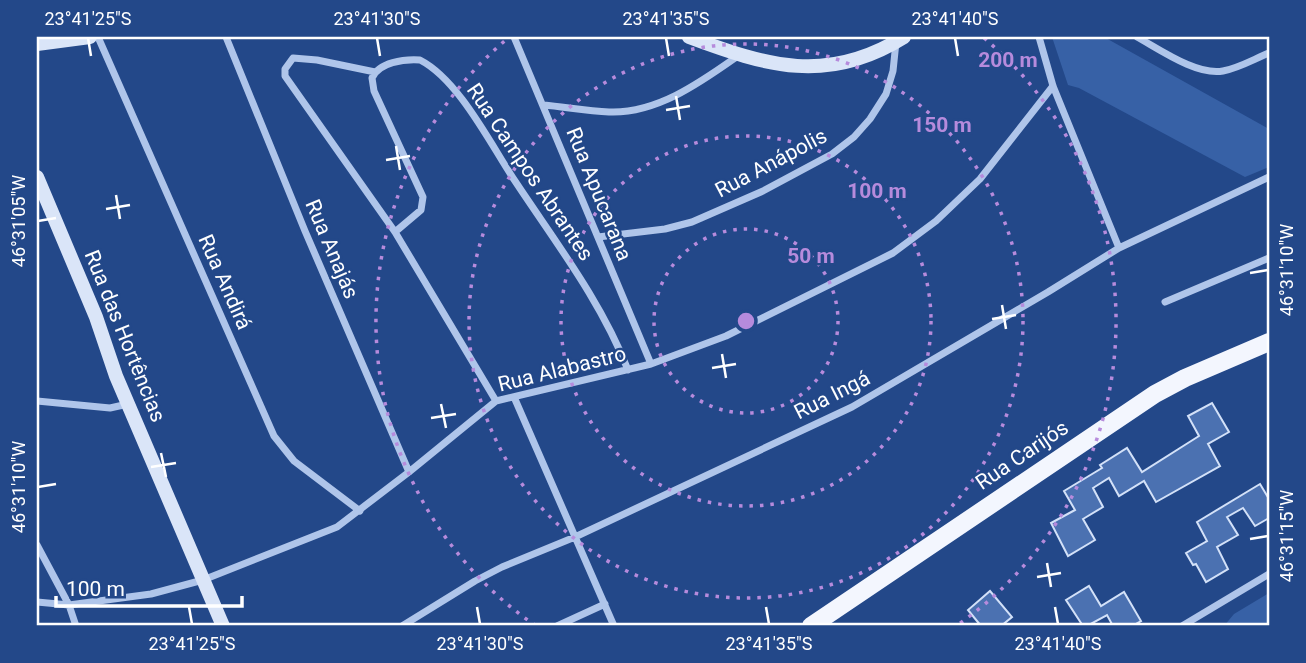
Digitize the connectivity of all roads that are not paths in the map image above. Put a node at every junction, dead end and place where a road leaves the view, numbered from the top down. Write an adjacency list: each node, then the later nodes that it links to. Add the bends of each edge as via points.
1 (90, 37): 9 (main road)
2 (99, 37): 30 (street, Rua Andirá, via 274,436 295,461)
3 (226, 37): 29 (street, Rua Anajás)
4 (514, 37): 14 (street, Rua Apucarana)
5 (689, 37): 11 (main road)
6 (1039, 37): 13 (street)
7 (1137, 37): 10 (street, via 1212,71)
8 (900, 39): 11 (main road, via 849,61 815,67); 18 (street, Rua Anápolis, via 886,94 854,137 832,154 692,222)
9 (37, 44)
10 (1269, 53)
11 (738, 56): 14 (street, via 687,91 631,110)
12 (375, 72): 17 (street, via 374,91 423,197 421,210); 17 (street, via 293,58 285,76); 24 (street, Rua Campos Abrantes, via 397,62 420,60 455,89 590,293)
13 (1053, 86): 19 (street); 23 (street, Rua Alabastro, via 980,179 893,253 726,336)
14 (544, 105): 18 (street, Rua Apucarana)
15 (37, 177): 28 (main road, Rua das Hortências)
16 (1269, 177): 19 (street, Rua Ingá)
17 (395, 232): 27 (street)
18 (598, 237): 23 (street, Rua Apucarana)
19 (1119, 248): 31 (street, Rua Ingá, via 852,407)
20 (1269, 258): 21 (street)
21 (1165, 302)
22 (1269, 342): 44 (main road, Rua Carijós, via 1156,394)
23 (651, 364): 24 (street, Rua Alabastro)
24 (628, 370): 25 (street, Rua Alabastro)
25 (514, 397): 27 (street, Rua Alabastro); 31 (street)
26 (37, 401): 28 (street, via 110,408)
27 (496, 401): 29 (street, Rua Alabastro)
28 (128, 404): 34 (main road, Rua das Hortências)
29 (409, 472): 30 (street, Rua Alabastro)
30 (360, 511): 34 (street, Rua Alabastro, via 337,527)
31 (575, 537): 36 (street); 41 (street, Rua Ingá, via 475,581)
32 (37, 545): 37 (street)
33 (1269, 574): 38 (street)
34 (204, 580): 37 (street, Rua Alabastro, via 151,594); 40 (main road, Rua das Hortências)
35 (37, 603): 37 (street, Rua Alabastro)
36 (605, 604): 42 (street); 43 (street)
37 (69, 605): 39 (street)
38 (1195, 619): 45 (street); 46 (street)
39 (76, 626)
40 (223, 626)
41 (402, 626)
42 (557, 626)
43 (614, 626)
44 (811, 626)
45 (1182, 626)
46 (1204, 626)

